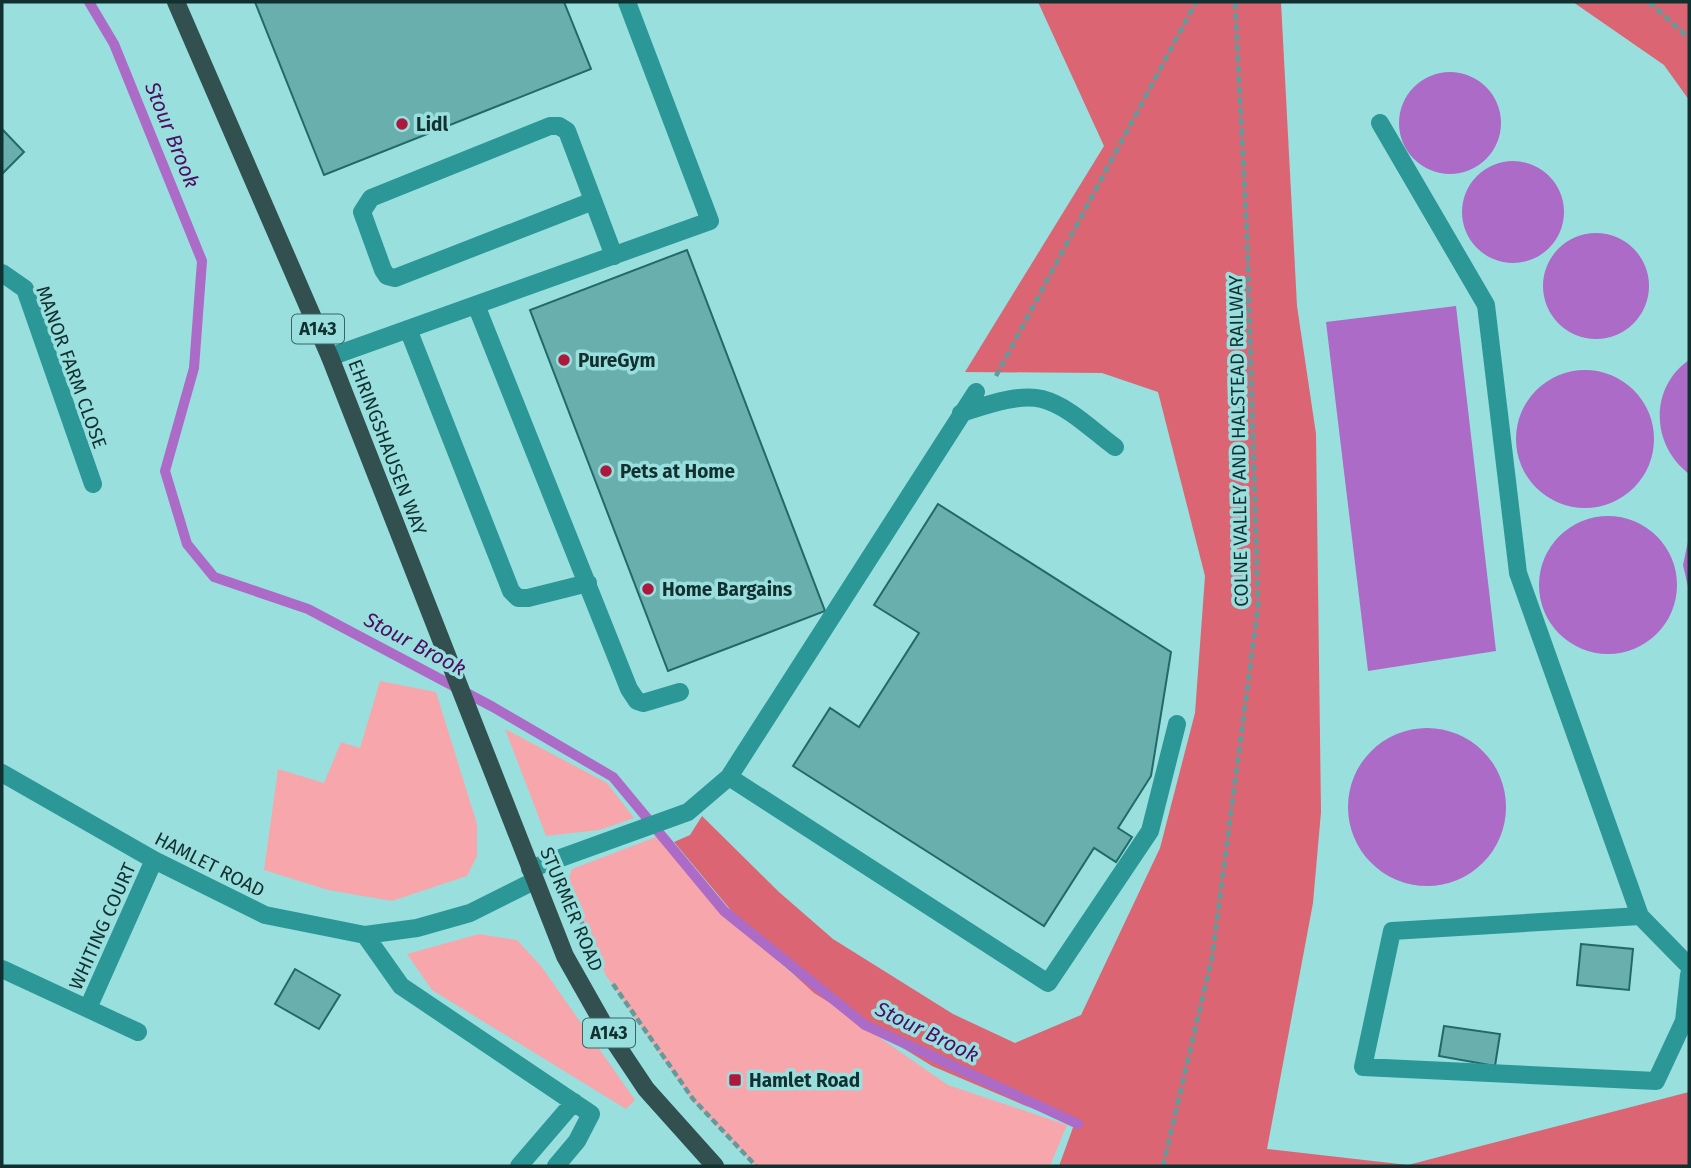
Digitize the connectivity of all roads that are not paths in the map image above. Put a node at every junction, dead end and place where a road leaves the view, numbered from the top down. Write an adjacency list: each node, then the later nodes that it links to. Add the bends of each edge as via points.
1 (176, 2): 9 (main road, EHRINGSHAUSEN WAY / A143)
2 (627, 2): 5 (street, via 710,221)
3 (1380, 123): 22 (street, via 1486,305 1518,573)
4 (593, 201): 4 (street, via 567,131 550,126 371,198 362,212 383,271 396,278); 5 (street)
5 (614, 256): 7 (street)
6 (2, 273): 13 (street, MANOR FARM CLOSE, via 24,289)
7 (477, 305): 8 (street); 14 (street)
8 (408, 329): 9 (street); 14 (street, via 512,591 518,598 528,598)
9 (331, 357): 16 (main road, EHRINGSHAUSEN WAY / A143)
10 (976, 392): 11 (street, HAMLET ROAD)
11 (961, 413): 12 (street, via 1001,402 1040,399 1062,408); 19 (street, HAMLET ROAD)
12 (1115, 447)
13 (93, 484)
14 (588, 583): 15 (street, via 637,701)
15 (680, 692)
16 (471, 718): 21 (main road, STURMER ROAD / A143)
17 (1177, 724): 19 (street, via 1150,831 1048,983)
18 (2, 773): 20 (street, HAMLET ROAD)
19 (729, 777): 21 (street, HAMLET ROAD, via 688,812)
20 (154, 860): 23 (street, HAMLET ROAD, via 265,915); 27 (street, WHITING COURT)
21 (532, 875): 23 (street, HAMLET ROAD, via 470,912 417,928); 32 (main road, STURMER ROAD / A143, via 565,956 608,1032 646,1089)
22 (1640, 916): 24 (street); 26 (street, via 1392,932 1363,1067 1656,1081 1684,1021)
23 (365, 935): 29 (street, via 401,986)
24 (1689, 966)
25 (2, 969): 27 (street, WHITING COURT)
26 (1689, 975)
27 (88, 1008): 28 (street, WHITING COURT)
28 (138, 1031)
29 (574, 1102): 30 (street); 31 (street, via 592,1114 578,1141)
30 (519, 1166)
31 (556, 1166)
32 (715, 1166)

